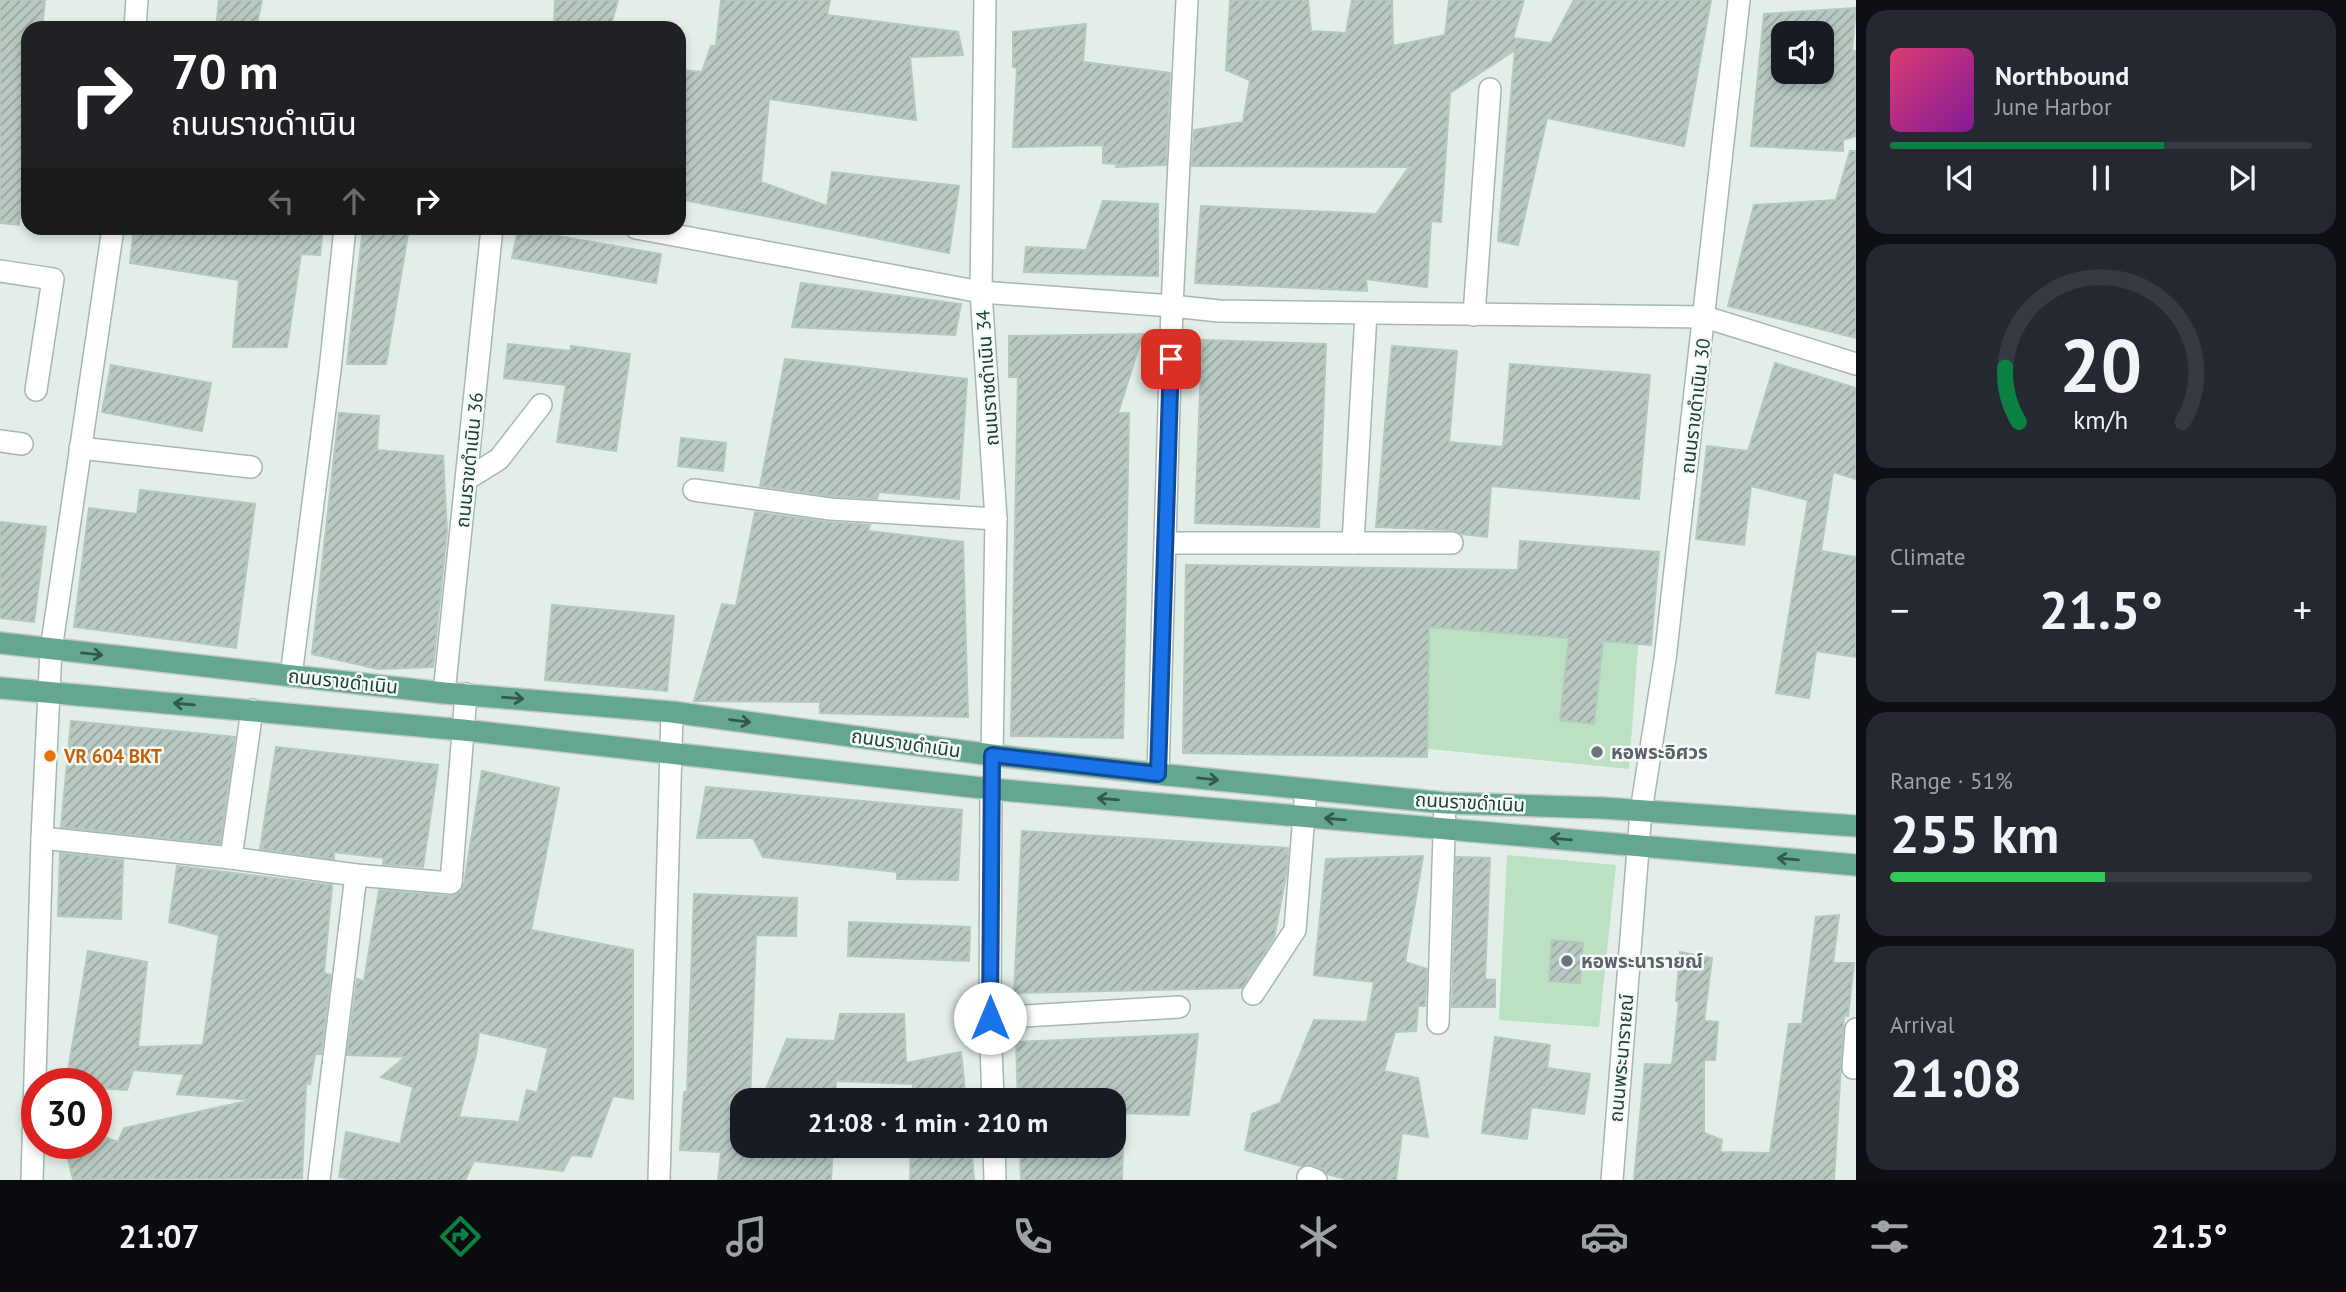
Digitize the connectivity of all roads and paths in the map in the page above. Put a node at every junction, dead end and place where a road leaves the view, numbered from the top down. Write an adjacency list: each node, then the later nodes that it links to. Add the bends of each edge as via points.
1 (137, 0): 5 (street)
2 (985, 0): 12 (street, ถนนราชดำเนิน 34)
3 (1187, 0): 13 (street)
4 (1739, 0): 16 (street, ถนนราขดำเนิน 30)
5 (136, 21)
6 (1490, 89): 15 (street)
7 (112, 235): 22 (street)
8 (344, 235): 32 (street)
9 (491, 235): 24 (street, ถนนราขดำเนิน 36)
10 (674, 235): 12 (street)
11 (0, 271): 18 (street, via 52,279)
12 (981, 292): 13 (street); 26 (street, ถนนราชดำเนิน 34)
13 (1172, 306): 14 (street, via 1219,312); 27 (street)
14 (1366, 313): 15 (street); 28 (street)
15 (1474, 314): 16 (street)
16 (1705, 317): 17 (street); 46 (street, ถนนราขดำเนิน 30, via 1665,659)
17 (1856, 364)
18 (36, 390)
19 (541, 405): 24 (street, via 499,459)
20 (0, 441): 21 (street)
21 (22, 444)
22 (80, 448): 23 (street); 31 (street)
23 (251, 467)
24 (467, 478): 35 (street, ถนนราขดำเนิน 36)
25 (694, 490): 26 (street, via 830,509)
26 (996, 519): 41 (street, ถนนราชดำเนิน 34)
27 (1165, 543): 28 (street); 42 (street)
28 (1353, 543): 29 (street)
29 (1452, 543)
30 (0, 643): 31 (main road, ถนนราขดำเนิน)
31 (51, 650): 32 (main road, ถนนราขดำเนิน, one-way to 32); 34 (street)
32 (291, 676): 35 (main road, ถนนราขดำเนิน)
33 (0, 688): 34 (main road, ถนนราขดำเนิน)
34 (49, 693): 37 (main road, ถนนราขดำเนิน, one-way to 34); 50 (street)
35 (444, 693): 36 (main road, ถนนราขดำเนิน)
36 (466, 694): 38 (main road, ถนนราขดำเนิน, one-way to 38); 39 (street)
37 (252, 710): 39 (main road, ถนนราขดำเนิน); 52 (street)
38 (672, 712): 40 (street); 41 (main road, ถนนราขดำเนิน, one-way to 41)
39 (463, 730): 40 (main road, ถนนราขดำเนิน); 54 (street, via 451,883)
40 (671, 753): 43 (main road, ถนนราขดำเนิน); 65 (street)
41 (992, 755): 42 (main road, ถนนราขดำเนิน); 43 (main road)
42 (1158, 774): 44 (main road, ถนนราขดำเนิน, one-way to 44)
43 (991, 789): 47 (main road, ถนนราขดำเนิน, one-way to 43); 57 (street)
44 (1306, 789): 45 (main road, ถนนราขดำเนิน); 47 (street)
45 (1445, 803): 46 (main road, ถนนราขดำเนิน); 49 (street)
46 (1641, 811): 48 (main road, ถนนราขดำเนิน); 51 (street, ถนนพระนารายณ์)
47 (1303, 816): 49 (main road, ถนนราขดำเนิน, one-way to 47); 55 (street, via 1295,930)
48 (1856, 826)
49 (1444, 829): 51 (main road, ถนนราขดำเนิน, one-way to 49); 58 (street)
50 (42, 838): 52 (street); 63 (street)
51 (1638, 846): 53 (main road, ถนนราขดำเนิน, one-way to 51); 67 (street, ถนนพระนารายณ์)
52 (231, 858): 54 (street)
53 (1856, 865)
54 (356, 875): 64 (street)
55 (1253, 994)
56 (1179, 1007): 57 (street)
57 (990, 1018): 61 (street)
58 (1438, 1023)
59 (1856, 1029): 60 (street)
60 (1853, 1068)
61 (993, 1088)
62 (994, 1158): 66 (street)
63 (32, 1180)
64 (319, 1180)
65 (659, 1180)
66 (995, 1180)
67 (1612, 1180)

